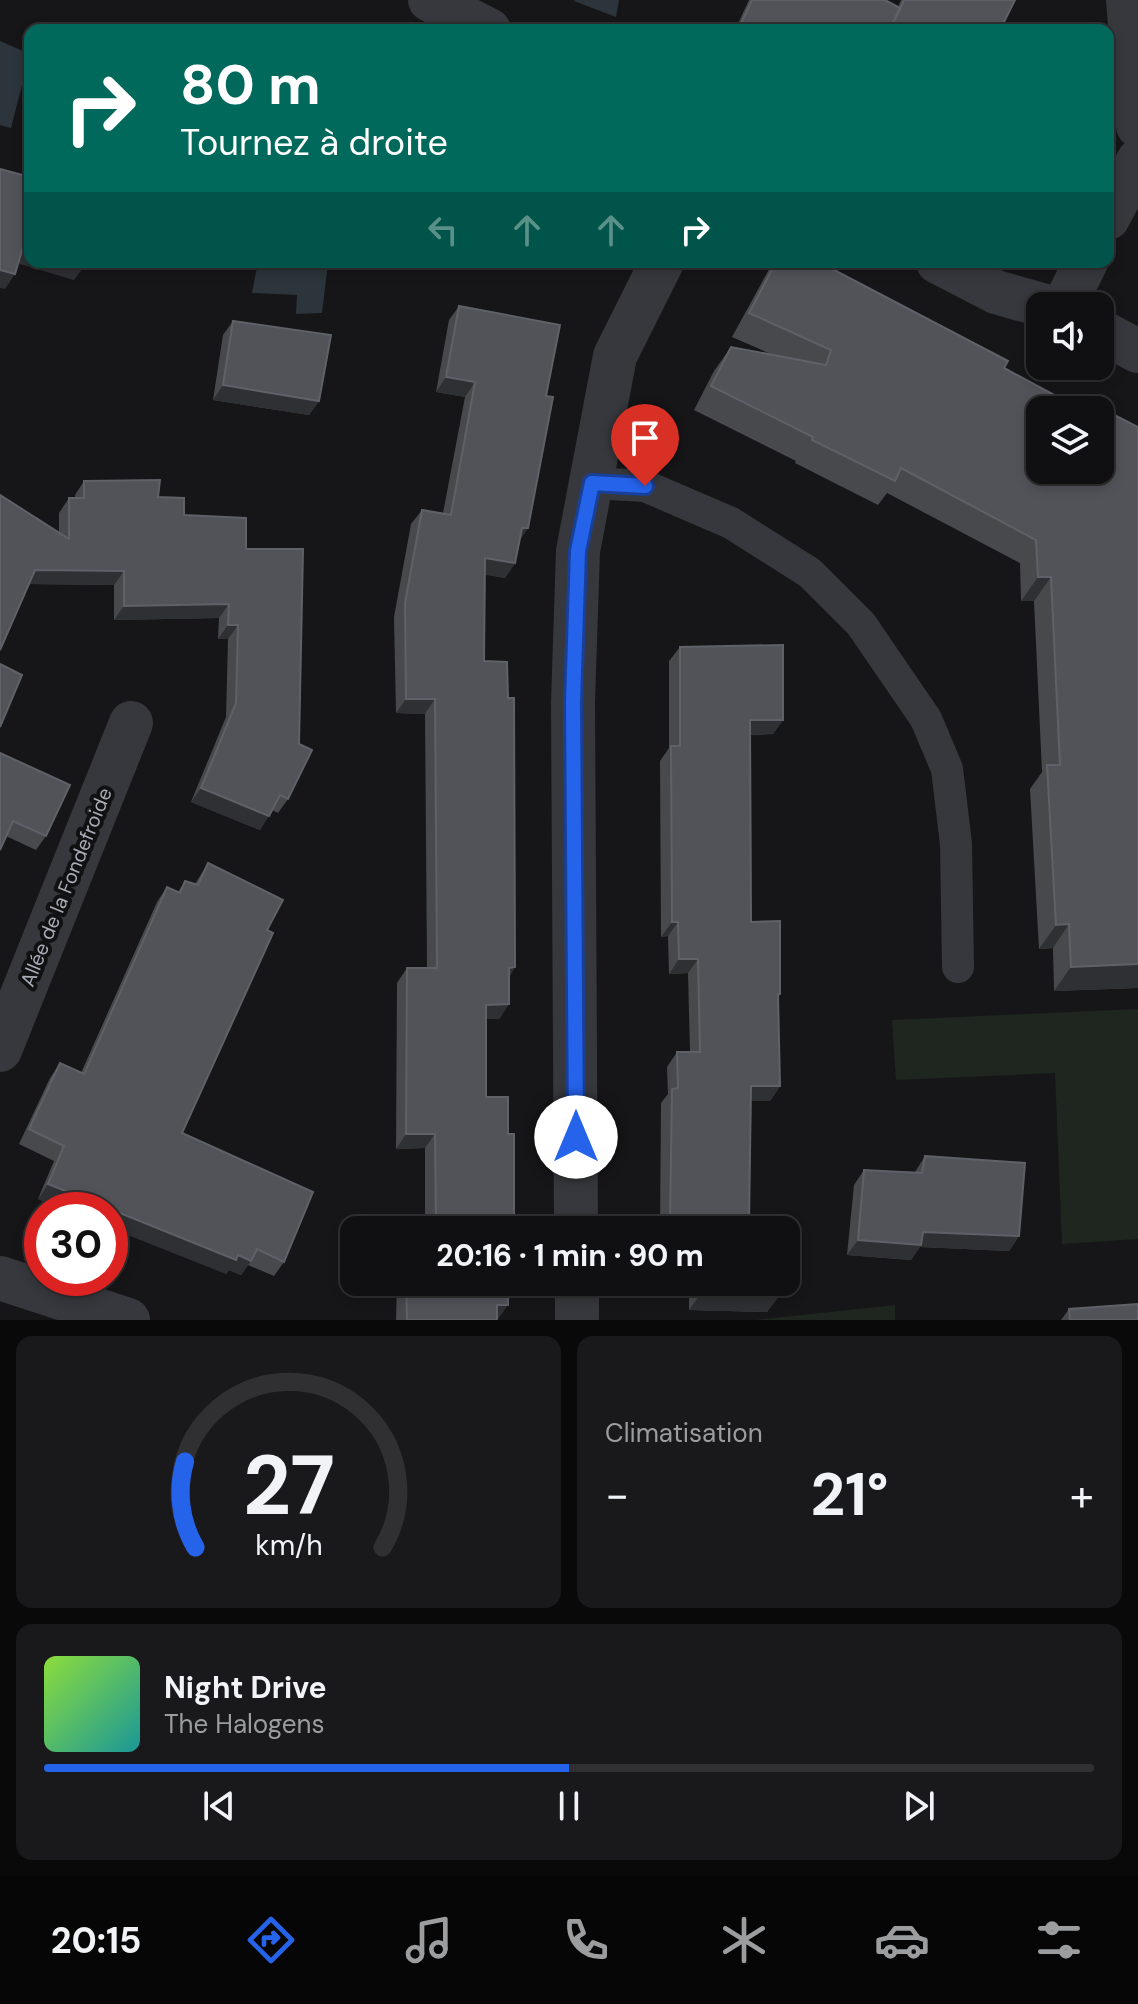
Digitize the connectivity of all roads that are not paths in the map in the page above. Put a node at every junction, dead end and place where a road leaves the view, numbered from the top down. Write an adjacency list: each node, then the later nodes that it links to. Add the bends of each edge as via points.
1 (430, 0): 3 (street)
2 (1128, 0): 4 (street)
3 (477, 24)
4 (1138, 126)
5 (1138, 161): 6 (street)
6 (1114, 207)
7 (659, 268): 14 (street, via 615,356)
8 (950, 268): 11 (street)
9 (1083, 268): 10 (street)
10 (1071, 292)
11 (1026, 301)
12 (1114, 338): 13 (street)
13 (1138, 351)
14 (592, 483): 16 (lane, via 645,486 731,523 810,573 861,624 926,719 947,769 956,844); 18 (street, via 578,551 573,702)
15 (131, 723): 17 (street, Allée de la Fondefroide)
16 (958, 967)
17 (0, 1050)
18 (576, 1216)
19 (0, 1278): 21 (street)
20 (577, 1296): 22 (street)
21 (128, 1320)
22 (577, 1320)

